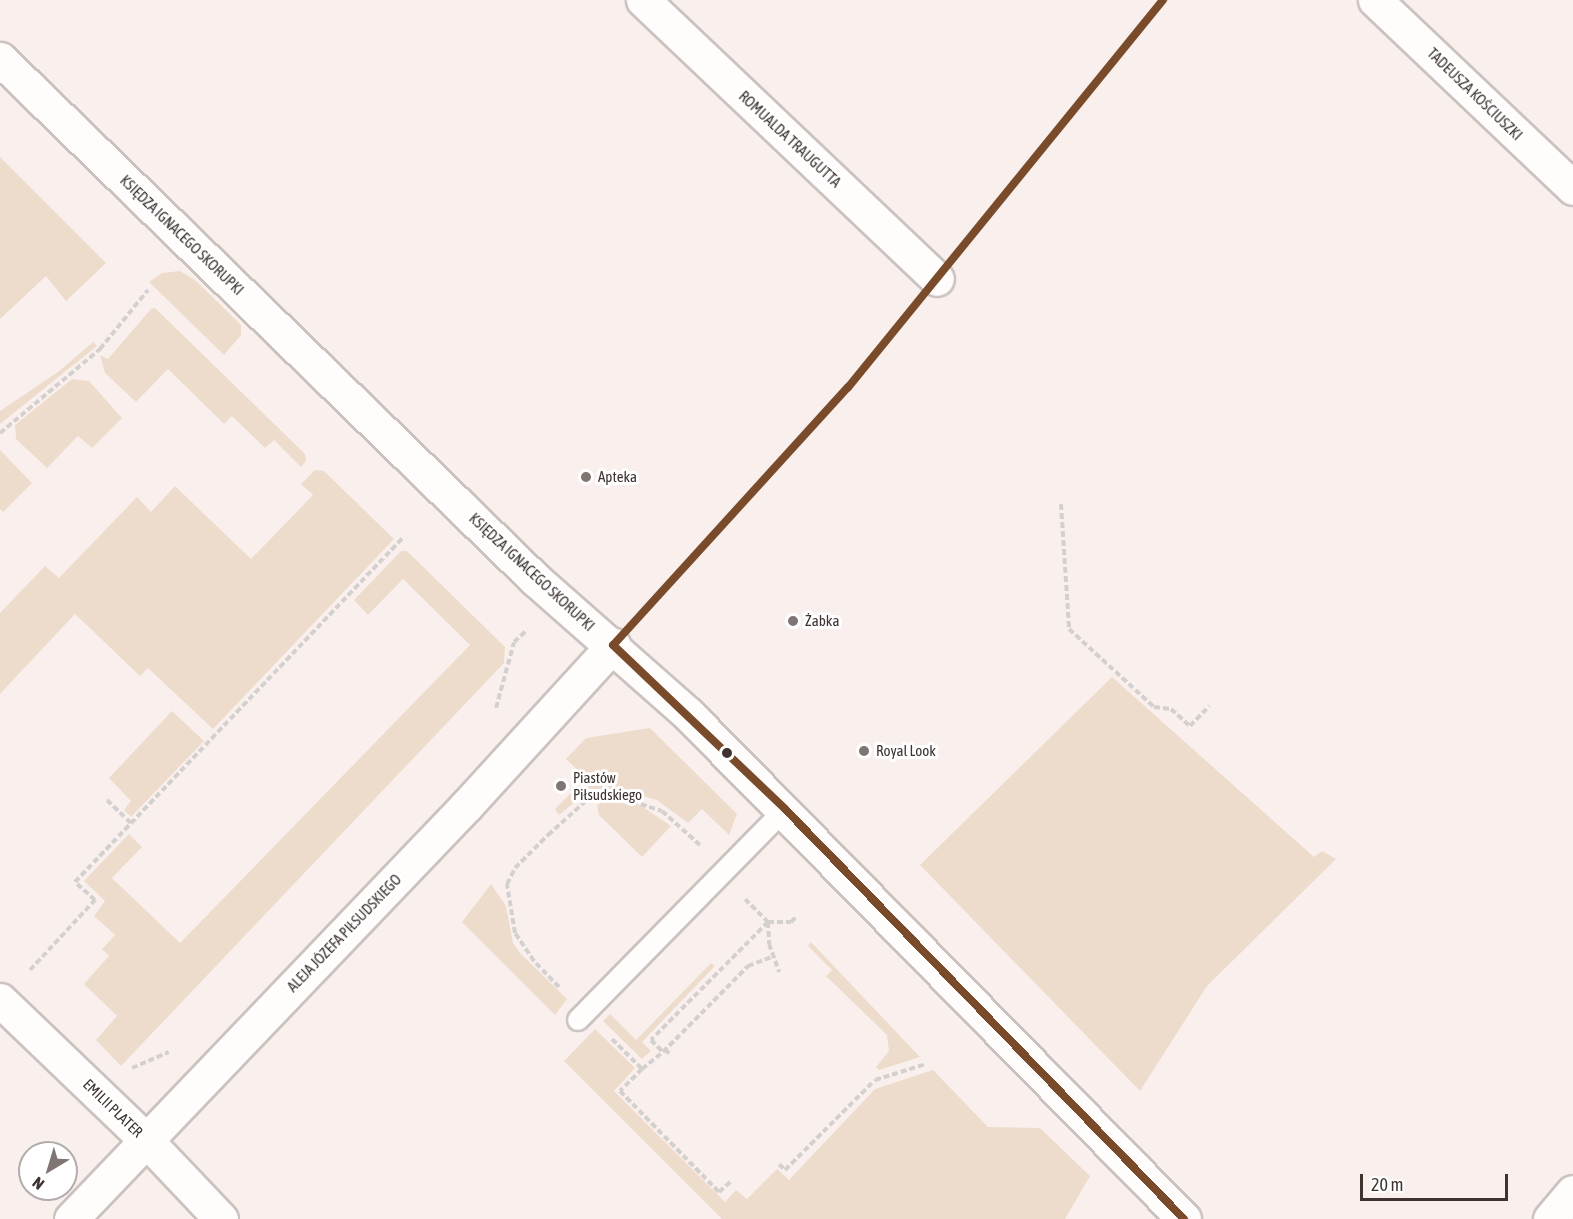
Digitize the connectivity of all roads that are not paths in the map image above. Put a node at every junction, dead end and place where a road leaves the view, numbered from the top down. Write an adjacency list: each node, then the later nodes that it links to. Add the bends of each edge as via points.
1 (643, 0): 5 (street, ROMUALDA TRAUGUTTA)
2 (1375, 0): 4 (street, TADEUSZA KOŚCIUSZKI)
3 (0, 59): 6 (street, KSIĘDZA IGNACEGO SKORUPKI, via 535,579 579,621)
4 (1573, 189)
5 (937, 279)
6 (613, 645): 7 (street, KSIĘDZA IGNACEGO SKORUPKI); 10 (street, ALEJA JÓZEFA PIŁSUDSKIEGO)
7 (785, 809): 9 (lane); 14 (street, KSIĘDZA IGNACEGO SKORUPKI)
8 (1, 1001): 10 (street, EMILII PLATER)
9 (578, 1020)
10 (146, 1140): 12 (street, ALEJA JÓZEFA PIŁSUDSKIEGO); 13 (street, EMILII PLATER)
11 (1573, 1192): 15 (street)
12 (71, 1219)
13 (221, 1219)
14 (1184, 1219)
15 (1550, 1219)

